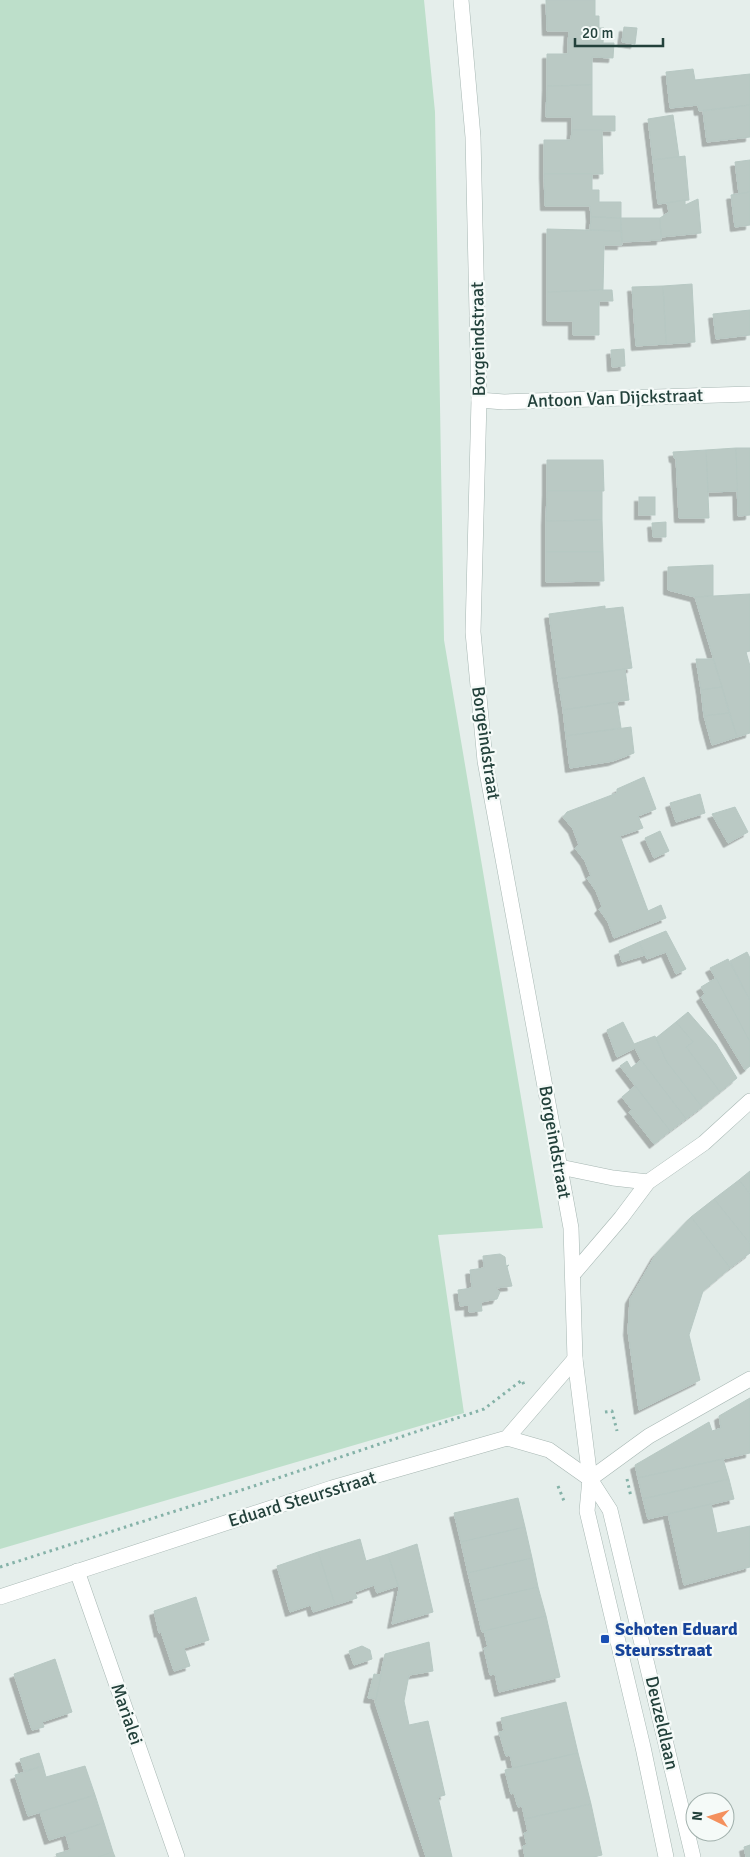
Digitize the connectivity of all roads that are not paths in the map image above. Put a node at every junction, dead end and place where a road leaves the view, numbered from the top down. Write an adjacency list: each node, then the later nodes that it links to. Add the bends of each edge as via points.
1 (461, 0): 3 (street, Borgeindstraat, via 473,137)
2 (750, 394): 3 (street, Antoon Van Dijckstraat, via 504,402)
3 (479, 400): 5 (street, Borgeindstraat, via 473,632 485,761)
4 (750, 1101): 6 (street, via 704,1144)
5 (560, 1167): 6 (street); 7 (street, Borgeindstraat, via 571,1228)
6 (648, 1182): 7 (street)
7 (574, 1273): 8 (street, Borgeindstraat)
8 (575, 1359): 10 (street); 11 (street, Borgeindstraat)
9 (750, 1379): 11 (street, via 649,1436)
10 (507, 1438): 11 (street, Deuzeldlaan, via 546,1448); 12 (street, Eduard Steursstraat, via 332,1488)
11 (590, 1478): 15 (street, Deuzeldlaan, via 588,1511); 16 (street, Deuzeldlaan, via 610,1510)
12 (77, 1571): 13 (street, Eduard Steursstraat); 14 (street, Marialei)
13 (0, 1597)
14 (177, 1857)
15 (666, 1857)
16 (693, 1857)

